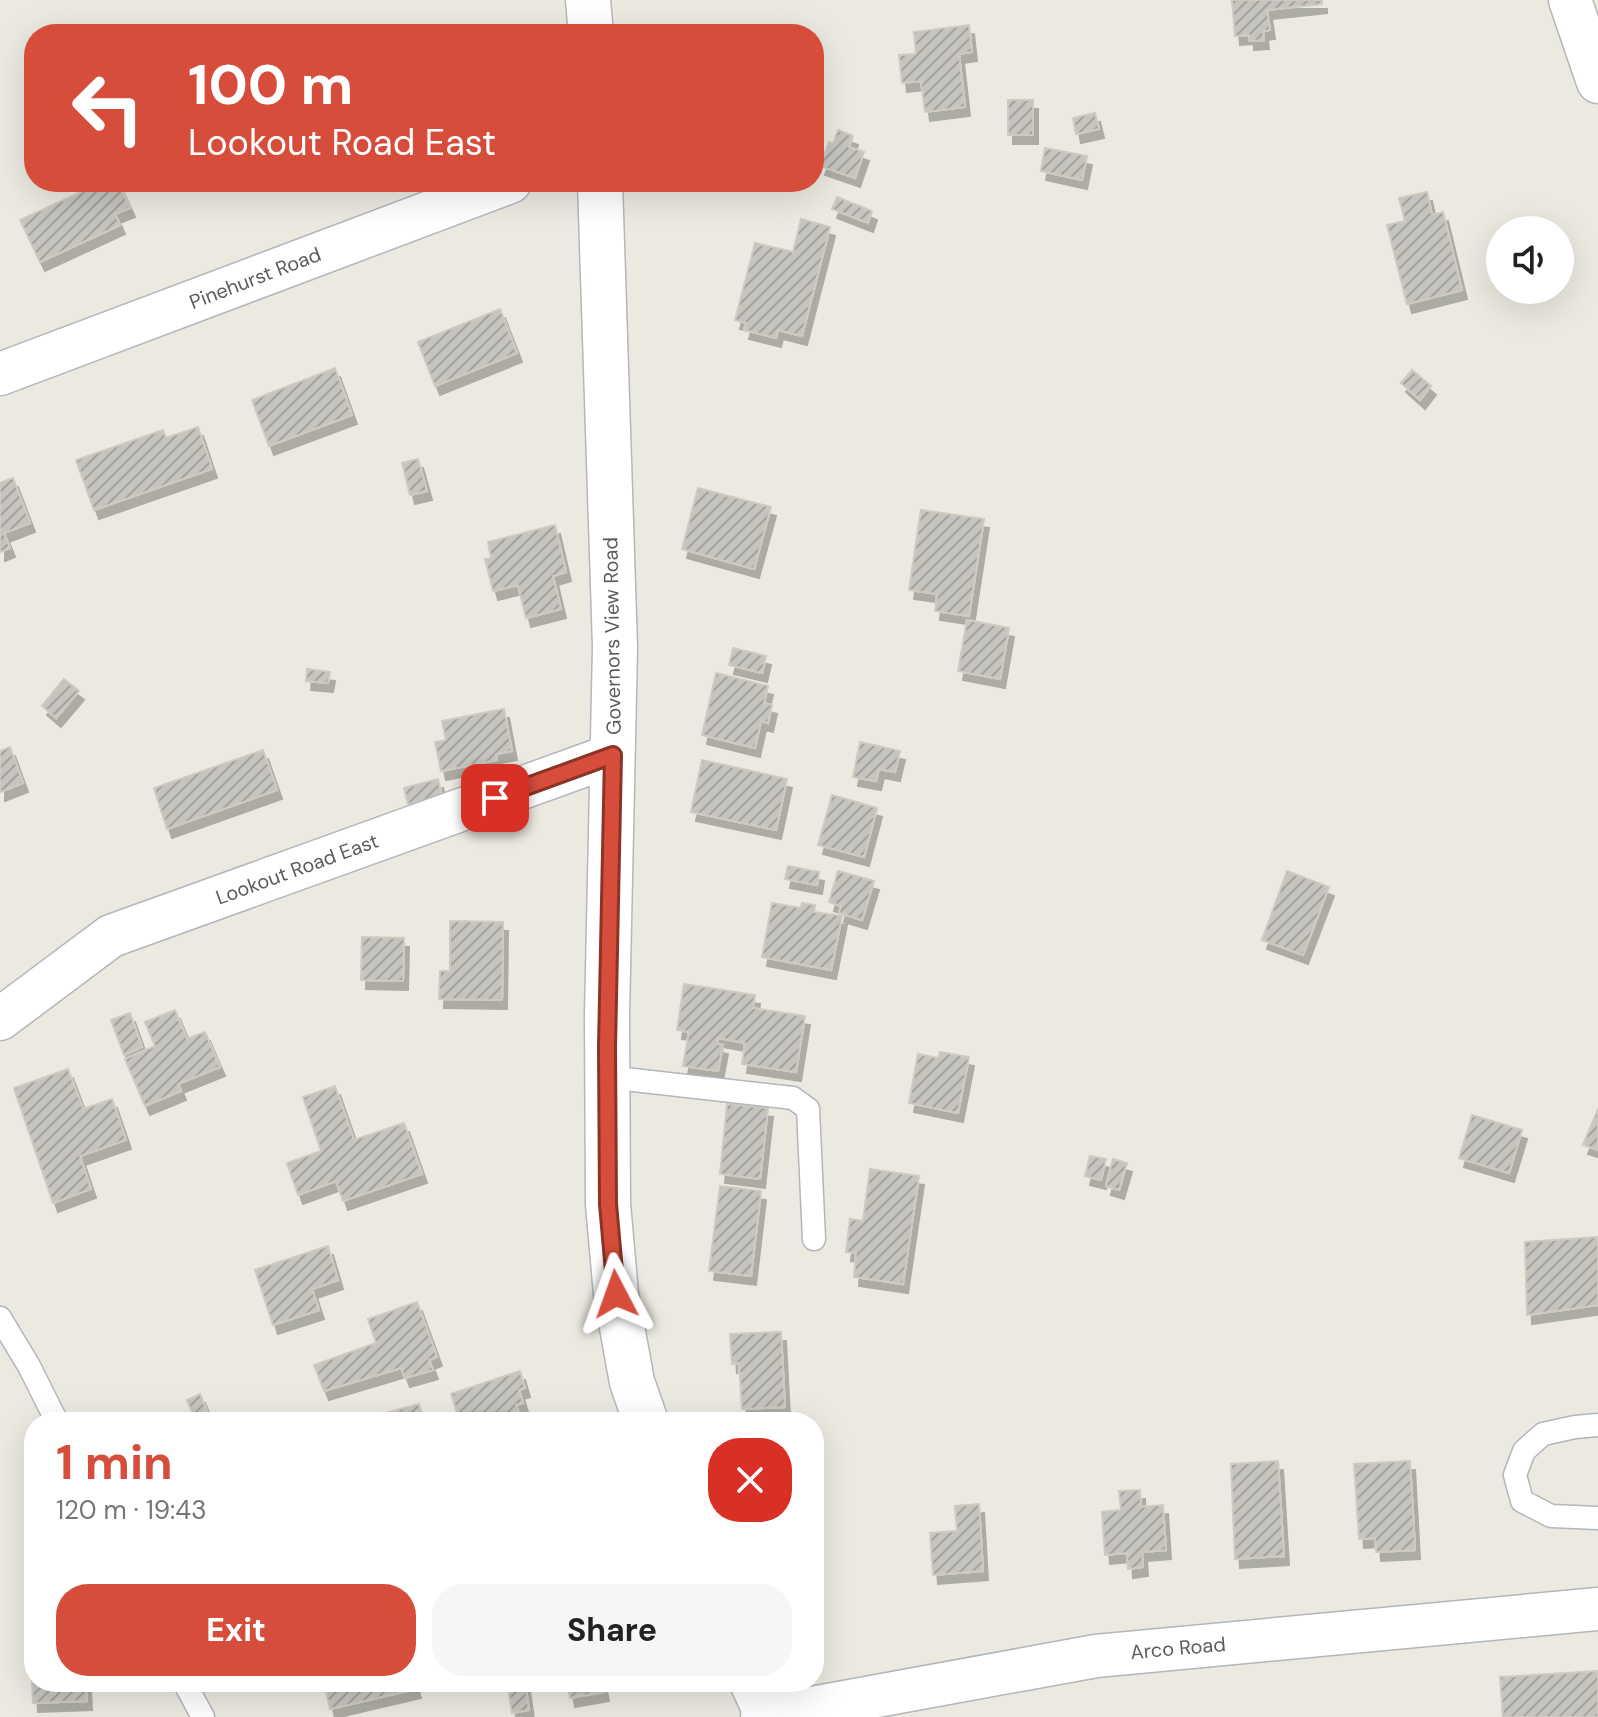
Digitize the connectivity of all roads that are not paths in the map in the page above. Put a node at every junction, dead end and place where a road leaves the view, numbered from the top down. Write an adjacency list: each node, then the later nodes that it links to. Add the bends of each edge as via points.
1 (588, 0): 3 (street)
2 (1570, 0): 4 (street)
3 (590, 24)
4 (1598, 82)
5 (483, 192): 7 (street, Pinehurst Road)
6 (600, 192): 8 (street, Governors View Road, via 615,647)
7 (0, 374)
8 (613, 755): 9 (street, Lookout Road East, via 111,936); 10 (street, Governors View Road)
9 (0, 1019)
10 (607, 1077): 11 (lane, via 793,1098 808,1109); 14 (street, Governors View Road, via 608,1204 616,1294)
11 (814, 1239)
12 (0, 1318): 13 (lane)
13 (52, 1412)
14 (642, 1412)
15 (1598, 1425): 16 (lane, via 1543,1434 1524,1451 1515,1475 1522,1501 1551,1516)
16 (1598, 1518)
17 (1598, 1609): 19 (street, Arco Road, via 1096,1656)
18 (189, 1692): 20 (lane)
19 (762, 1708)
20 (203, 1717)

